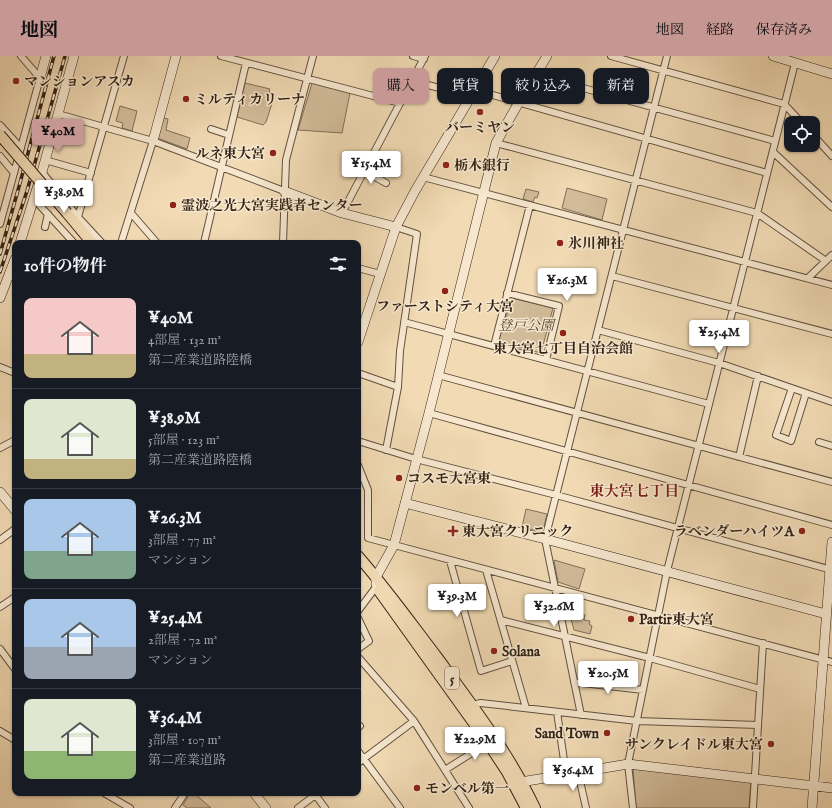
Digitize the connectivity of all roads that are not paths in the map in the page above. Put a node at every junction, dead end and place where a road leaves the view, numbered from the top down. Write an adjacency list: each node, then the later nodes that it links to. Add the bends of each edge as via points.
1 (21, 56): 22 (street)
2 (46, 56): 22 (street)
3 (74, 56): 32 (street)
4 (124, 56): 35 (street)
5 (176, 56): 41 (street)
6 (221, 56): 16 (street)
7 (313, 56): 23 (street)
8 (413, 56): 14 (street)
9 (495, 56): 18 (street)
10 (547, 56): 19 (street)
11 (611, 56): 20 (street)
12 (667, 56): 20 (street)
13 (773, 56): 15 (street)
14 (425, 58): 17 (street)
15 (792, 60): 21 (street); 30 (street)
16 (246, 63): 23 (street); 38 (street)
17 (419, 68)
18 (488, 68)
19 (540, 68)
20 (664, 70): 30 (street); 31 (street)
21 (832, 74)
22 (40, 78): 45 (street)
23 (307, 79): 25 (street); 59 (street, via 286,160)
24 (585, 89): 31 (street)
25 (373, 96)
26 (399, 104): 51 (street)
27 (466, 104): 56 (street)
28 (518, 104): 42 (street)
29 (526, 104): 39 (street)
30 (784, 104): 33 (street); 40 (street)
31 (654, 108): 39 (street); 40 (street)
32 (58, 114): 35 (street); 49 (street)
33 (795, 116)
34 (0, 125): 45 (street)
35 (104, 127): 41 (street); 54 (street)
36 (210, 130): 38 (street)
37 (0, 135): 68 (main road, bridge)
38 (228, 135): 50 (street)
39 (646, 139): 55 (street); 57 (street)
40 (775, 141): 46 (street)
41 (153, 142): 50 (street); 64 (street)
42 (496, 143): 57 (street); 60 (street)
43 (820, 143): 48 (street)
44 (0, 144): 68 (main road)
45 (21, 148): 53 (street)
46 (772, 152): 55 (street); 63 (street)
47 (0, 156): 53 (street)
48 (832, 156)
49 (45, 160): 52 (street); 54 (street)
50 (221, 167): 59 (street); 81 (street)
51 (364, 171): 58 (street); 65 (street)
52 (42, 172): 61 (street); 69 (street)
53 (14, 173): 70 (street)
54 (91, 173): 69 (street)
55 (767, 173): 66 (street)
56 (423, 177): 60 (street); 72 (street)
57 (636, 180): 66 (street); 73 (street)
58 (386, 183)
59 (284, 191): 65 (street); 82 (street)
60 (484, 193): 62 (street); 98 (street)
61 (34, 199): 67 (street); 74 (street)
62 (530, 205): 73 (street); 92 (street)
63 (832, 207)
64 (131, 213): 79 (street); 80 (street)
65 (342, 213): 72 (street)
66 (757, 213): 84 (street); 85 (street)
67 (48, 214): 71 (street); 75 (street)
68 (64, 214): 76 (main road); 77 (main road)
69 (78, 217): 78 (street)
70 (0, 223)
71 (45, 227)
72 (396, 227): 88 (street); 95 (street, via 417,234)
73 (623, 230): 85 (street); 89 (street)
74 (21, 240)
75 (71, 240)
76 (83, 240)
77 (89, 240)
78 (99, 240)
79 (123, 240)
80 (154, 240)
81 (206, 240)
82 (283, 240)
83 (832, 255): 84 (street)
84 (826, 261): 90 (street)
85 (745, 262): 90 (street); 94 (street)
86 (12, 267): 93 (street)
87 (361, 269): 88 (street)
88 (380, 274): 97 (street)
89 (612, 276): 94 (street); 96 (street)
90 (808, 278): 91 (street)
91 (832, 285)
92 (507, 293): 100 (street); 101 (street, via 559,306)
93 (0, 298)
94 (733, 308): 99 (street); 102 (street)
95 (404, 322): 98 (street); 109 (street)
96 (598, 330): 102 (street); 104 (street)
97 (361, 333)
98 (448, 334): 100 (street); 107 (street)
99 (832, 334)
100 (494, 346): 101 (street)
101 (546, 360): 104 (street)
102 (719, 363): 108 (street); 113 (street)
103 (0, 367): 105 (street)
104 (587, 371): 113 (street); 114 (street)
105 (12, 372)
106 (361, 374): 109 (street)
107 (438, 374): 114 (street); 115 (street)
108 (758, 376): 110 (street); 124 (street)
109 (398, 387): 122 (street)
110 (792, 388): 111 (street); 111 (street, via 776,435 791,441)
111 (806, 393): 112 (street)
112 (832, 402)
113 (709, 404): 119 (street)
114 (577, 412): 119 (street); 123 (street)
115 (429, 413): 123 (street); 125 (street)
116 (12, 442): 121 (street)
117 (361, 442): 122 (street)
118 (819, 442): 120 (street)
119 (698, 446): 124 (street); 128 (street)
120 (832, 446)
121 (0, 448)
122 (386, 450): 125 (street)
123 (567, 452): 128 (street); 130 (street)
124 (739, 457): 127 (street)
125 (416, 459): 130 (street); 131 (street)
126 (361, 472): 139 (street, via 368,490 368,538)
127 (832, 482)
128 (689, 485): 133 (street); 134 (street)
129 (0, 492): 132 (street)
130 (556, 495): 134 (street); 136 (street)
131 (405, 503): 136 (street); 139 (street)
132 (12, 506)
133 (832, 525)
134 (678, 528): 143 (street); 145 (street)
135 (12, 531): 137 (street)
136 (545, 538): 145 (street); 147 (street)
137 (0, 540)
138 (832, 542): 143 (street)
139 (394, 545): 141 (street); 146 (street)
140 (361, 560): 146 (main road, 5)
141 (450, 560): 144 (street); 162 (street, via 481,671)
142 (361, 568): 146 (main road, 5)
143 (831, 569): 152 (street)
144 (486, 570): 147 (street); 153 (street)
145 (667, 571): 151 (street); 152 (street)
146 (376, 582): 149 (street); 167 (main road, 5)
147 (555, 587): 151 (street); 155 (street)
148 (12, 599): 150 (street)
149 (361, 606)
150 (0, 607)
151 (658, 615): 156 (street); 159 (street)
152 (829, 615): 160 (street)
153 (500, 620): 155 (street); 162 (street)
154 (361, 624): 157 (street, via 369,641)
155 (565, 636): 159 (street); 164 (street)
156 (763, 643): 160 (street); 165 (street)
157 (361, 647)
158 (0, 650): 163 (street)
159 (650, 658): 165 (street); 166 (street)
160 (827, 660): 186 (street)
161 (361, 661): 171 (street)
162 (512, 661): 168 (street)
163 (12, 665)
164 (574, 682): 166 (street); 170 (street)
165 (760, 689): 173 (street)
166 (643, 690): 172 (street)
167 (468, 707): 168 (street, via 481,703); 176 (main road, 5)
168 (526, 708): 169 (street)
169 (557, 712): 170 (street); 183 (street)
170 (580, 714): 172 (street)
171 (414, 721): 178 (street); 181 (street)
172 (637, 721): 173 (street); 180 (street)
173 (758, 725): 184 (street)
174 (0, 731): 175 (street)
175 (12, 738)
176 (492, 740): 181 (street); 185 (main road, 5)
177 (361, 755): 178 (street)
178 (364, 759): 179 (street); 198 (street)
179 (361, 761)
180 (628, 764): 182 (street); 184 (street); 203 (street)
181 (445, 770): 199 (street)
182 (578, 772): 183 (street); 202 (street)
183 (566, 774): 185 (street)
184 (755, 778): 186 (street); 204 (street)
185 (518, 783): 200 (main road, 5); 201 (main road, 5)
186 (814, 785): 187 (street); 205 (street)
187 (832, 788)
188 (109, 796): 193 (street)
189 (183, 796): 194 (street)
190 (256, 796): 195 (street)
191 (313, 796): 196 (street)
192 (317, 796): 197 (street)
193 (130, 808)
194 (175, 808)
195 (266, 808)
196 (298, 808)
197 (325, 808)
198 (400, 808)
199 (469, 808)
200 (526, 808)
201 (535, 808)
202 (586, 808)
203 (633, 808)
204 (753, 808)
205 (812, 808)

